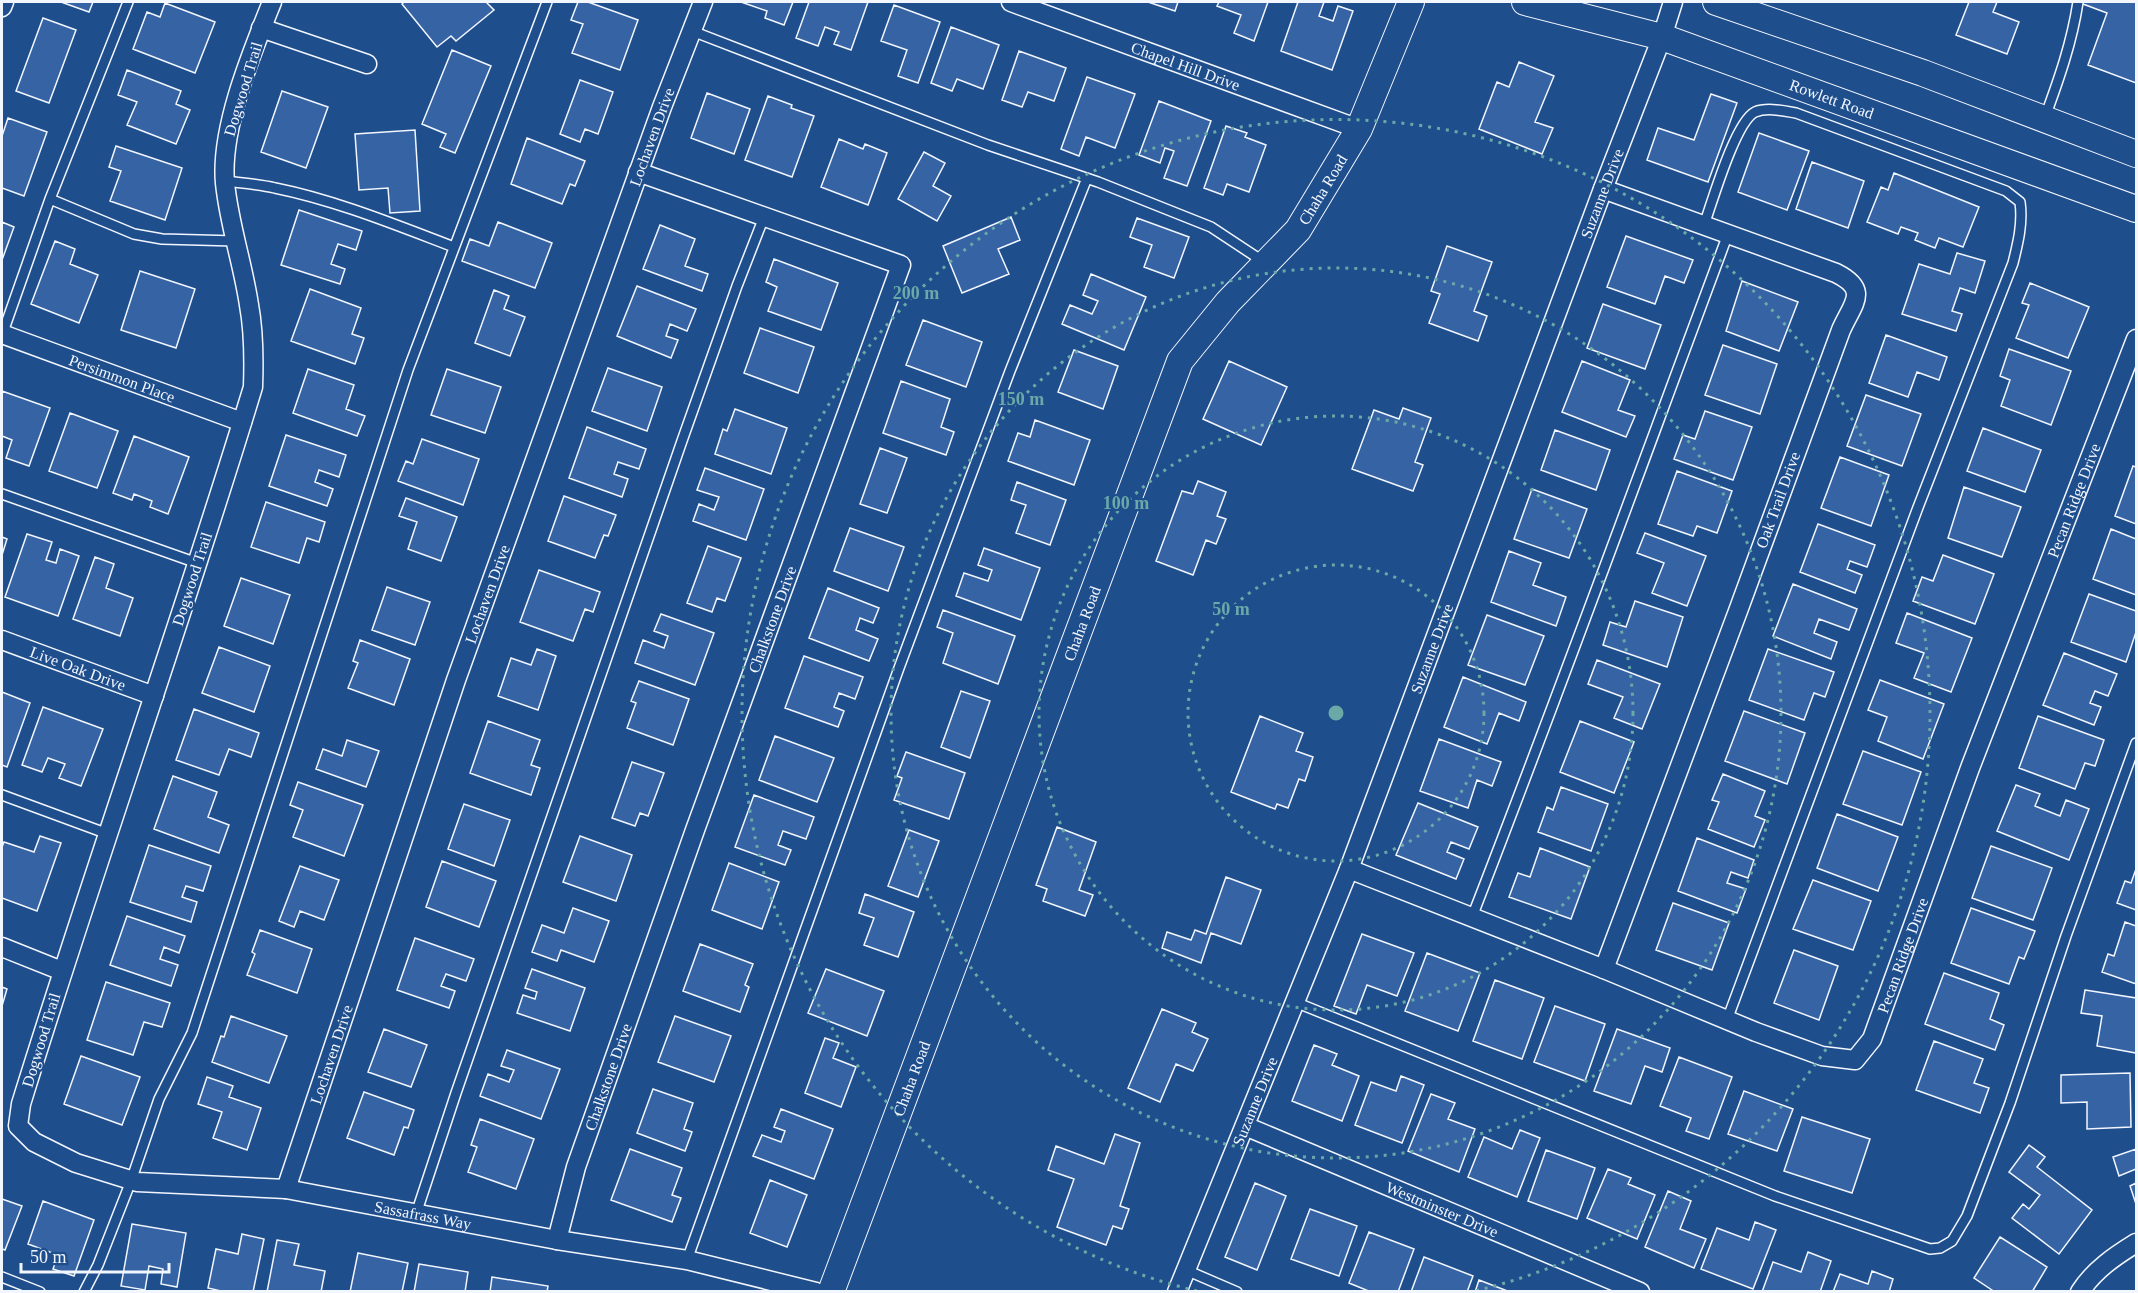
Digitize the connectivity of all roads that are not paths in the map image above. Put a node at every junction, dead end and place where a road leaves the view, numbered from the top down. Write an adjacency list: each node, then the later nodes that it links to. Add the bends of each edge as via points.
1 (4, 2): 12 (street)
2 (128, 2): 24 (lane)
3 (272, 2): 13 (street, Dogwood Trail)
4 (547, 2): 30 (lane)
5 (703, 2): 14 (street, Lochaven Drive)
6 (1011, 2): 18 (street, Chapel Hill Drive)
7 (1411, 2): 18 (street, Chaha Road)
8 (1525, 2): 15 (street, Rowlett Road)
9 (1673, 2): 15 (street, Suzanne Drive)
10 (1716, 2): 17 (street)
11 (2078, 2): 17 (lane, via 2065,62)
12 (2, 7)
13 (261, 28): 16 (street); 22 (street, Dogwood Trail, via 227,140)
14 (692, 31): 20 (street, Lochaven Drive); 21 (lane, via 988,145)
15 (1662, 37): 23 (street, Suzanne Drive); 25 (street, Rowlett Road)
16 (367, 64)
17 (2044, 119): 19 (street)
18 (1359, 129): 31 (street, Chaha Road, via 1298,231)
19 (2136, 154)
20 (638, 172): 26 (street, Chalkstone Drive); 52 (street, Lochaven Drive, via 456,680)
21 (1088, 178): 31 (lane, via 1212,227); 56 (lane, via 1010,371 912,635)
22 (225, 181): 29 (street, Dogwood Trail); 30 (lane, via 305,195)
23 (1604, 189): 27 (street, Oak Trail Drive); 42 (street, Suzanne Drive)
24 (50, 199): 29 (lane, via 134,234 162,239); 32 (lane)
25 (2136, 209)
26 (764, 217): 53 (lane, via 671,472); 54 (street, Chalkstone Drive, via 901,265 576,1167)
27 (1704, 225): 28 (street, Oak Trail Drive); 48 (lane, via 1734,141 1746,119 1756,112 1773,110 1796,113 2006,192 2020,202 2022,211 2013,263)
28 (1728, 234): 43 (lane); 45 (street, Oak Trail Drive, via 1850,280 1856,287 1856,298 1840,330)
29 (236, 241): 34 (street, Dogwood Trail, via 255,353 253,387)
30 (454, 247): 51 (lane, via 408,370 192,1033 159,1099)
31 (1266, 264): 62 (street, Chaha Road, via 1228,302 1180,361)
32 (2, 334): 34 (street, Persimmon Place)
33 (2136, 339): 48 (street, Pecan Ridge Drive, via 1970,768 1872,1039 1855,1060 1822,1056)
34 (242, 422): 36 (street, Dogwood Trail)
35 (2, 494): 36 (lane)
36 (197, 563): 38 (street, Dogwood Trail)
37 (2, 640): 38 (street, Live Oak Drive)
38 (154, 696): 41 (street, Dogwood Trail)
39 (2136, 742): 47 (lane, via 1967,1216 1952,1241 1940,1248 1929,1249 1775,1196)
40 (2, 795): 41 (lane)
41 (108, 834): 46 (street, Dogwood Trail)
42 (1349, 869): 43 (street, Pecan Ridge Drive); 47 (street, Suzanne Drive)
43 (1472, 917): 45 (street, Pecan Ridge Drive)
44 (2, 947): 46 (street)
45 (1604, 969): 48 (street, Pecan Ridge Drive)
46 (62, 971): 50 (street, Dogwood Trail, via 21,1104 18,1126)
47 (1295, 1002): 49 (street, Suzanne Drive)
48 (1727, 1020)
49 (1245, 1126): 57 (street, Suzanne Drive); 65 (street, Westminster Drive)
50 (34, 1142): 51 (street, Sassafrass Way, via 76,1163)
51 (131, 1180): 52 (street, Sassafrass Way); 60 (lane)
52 (286, 1190): 53 (street, Sassafrass Way)
53 (417, 1214): 54 (street, Sassafrass Way)
54 (557, 1240): 56 (street, Sassafrass Way)
55 (2136, 1243): 66 (street, via 2112,1257)
56 (687, 1260): 61 (street, Sassafrass Way)
57 (1186, 1270): 63 (street, Suzanne Drive); 64 (lane)
58 (2, 1277): 59 (lane)
59 (40, 1292)
60 (84, 1292)
61 (816, 1292)
62 (831, 1292)
63 (1177, 1292)
64 (1238, 1292)
65 (1640, 1292)
66 (2080, 1292)

